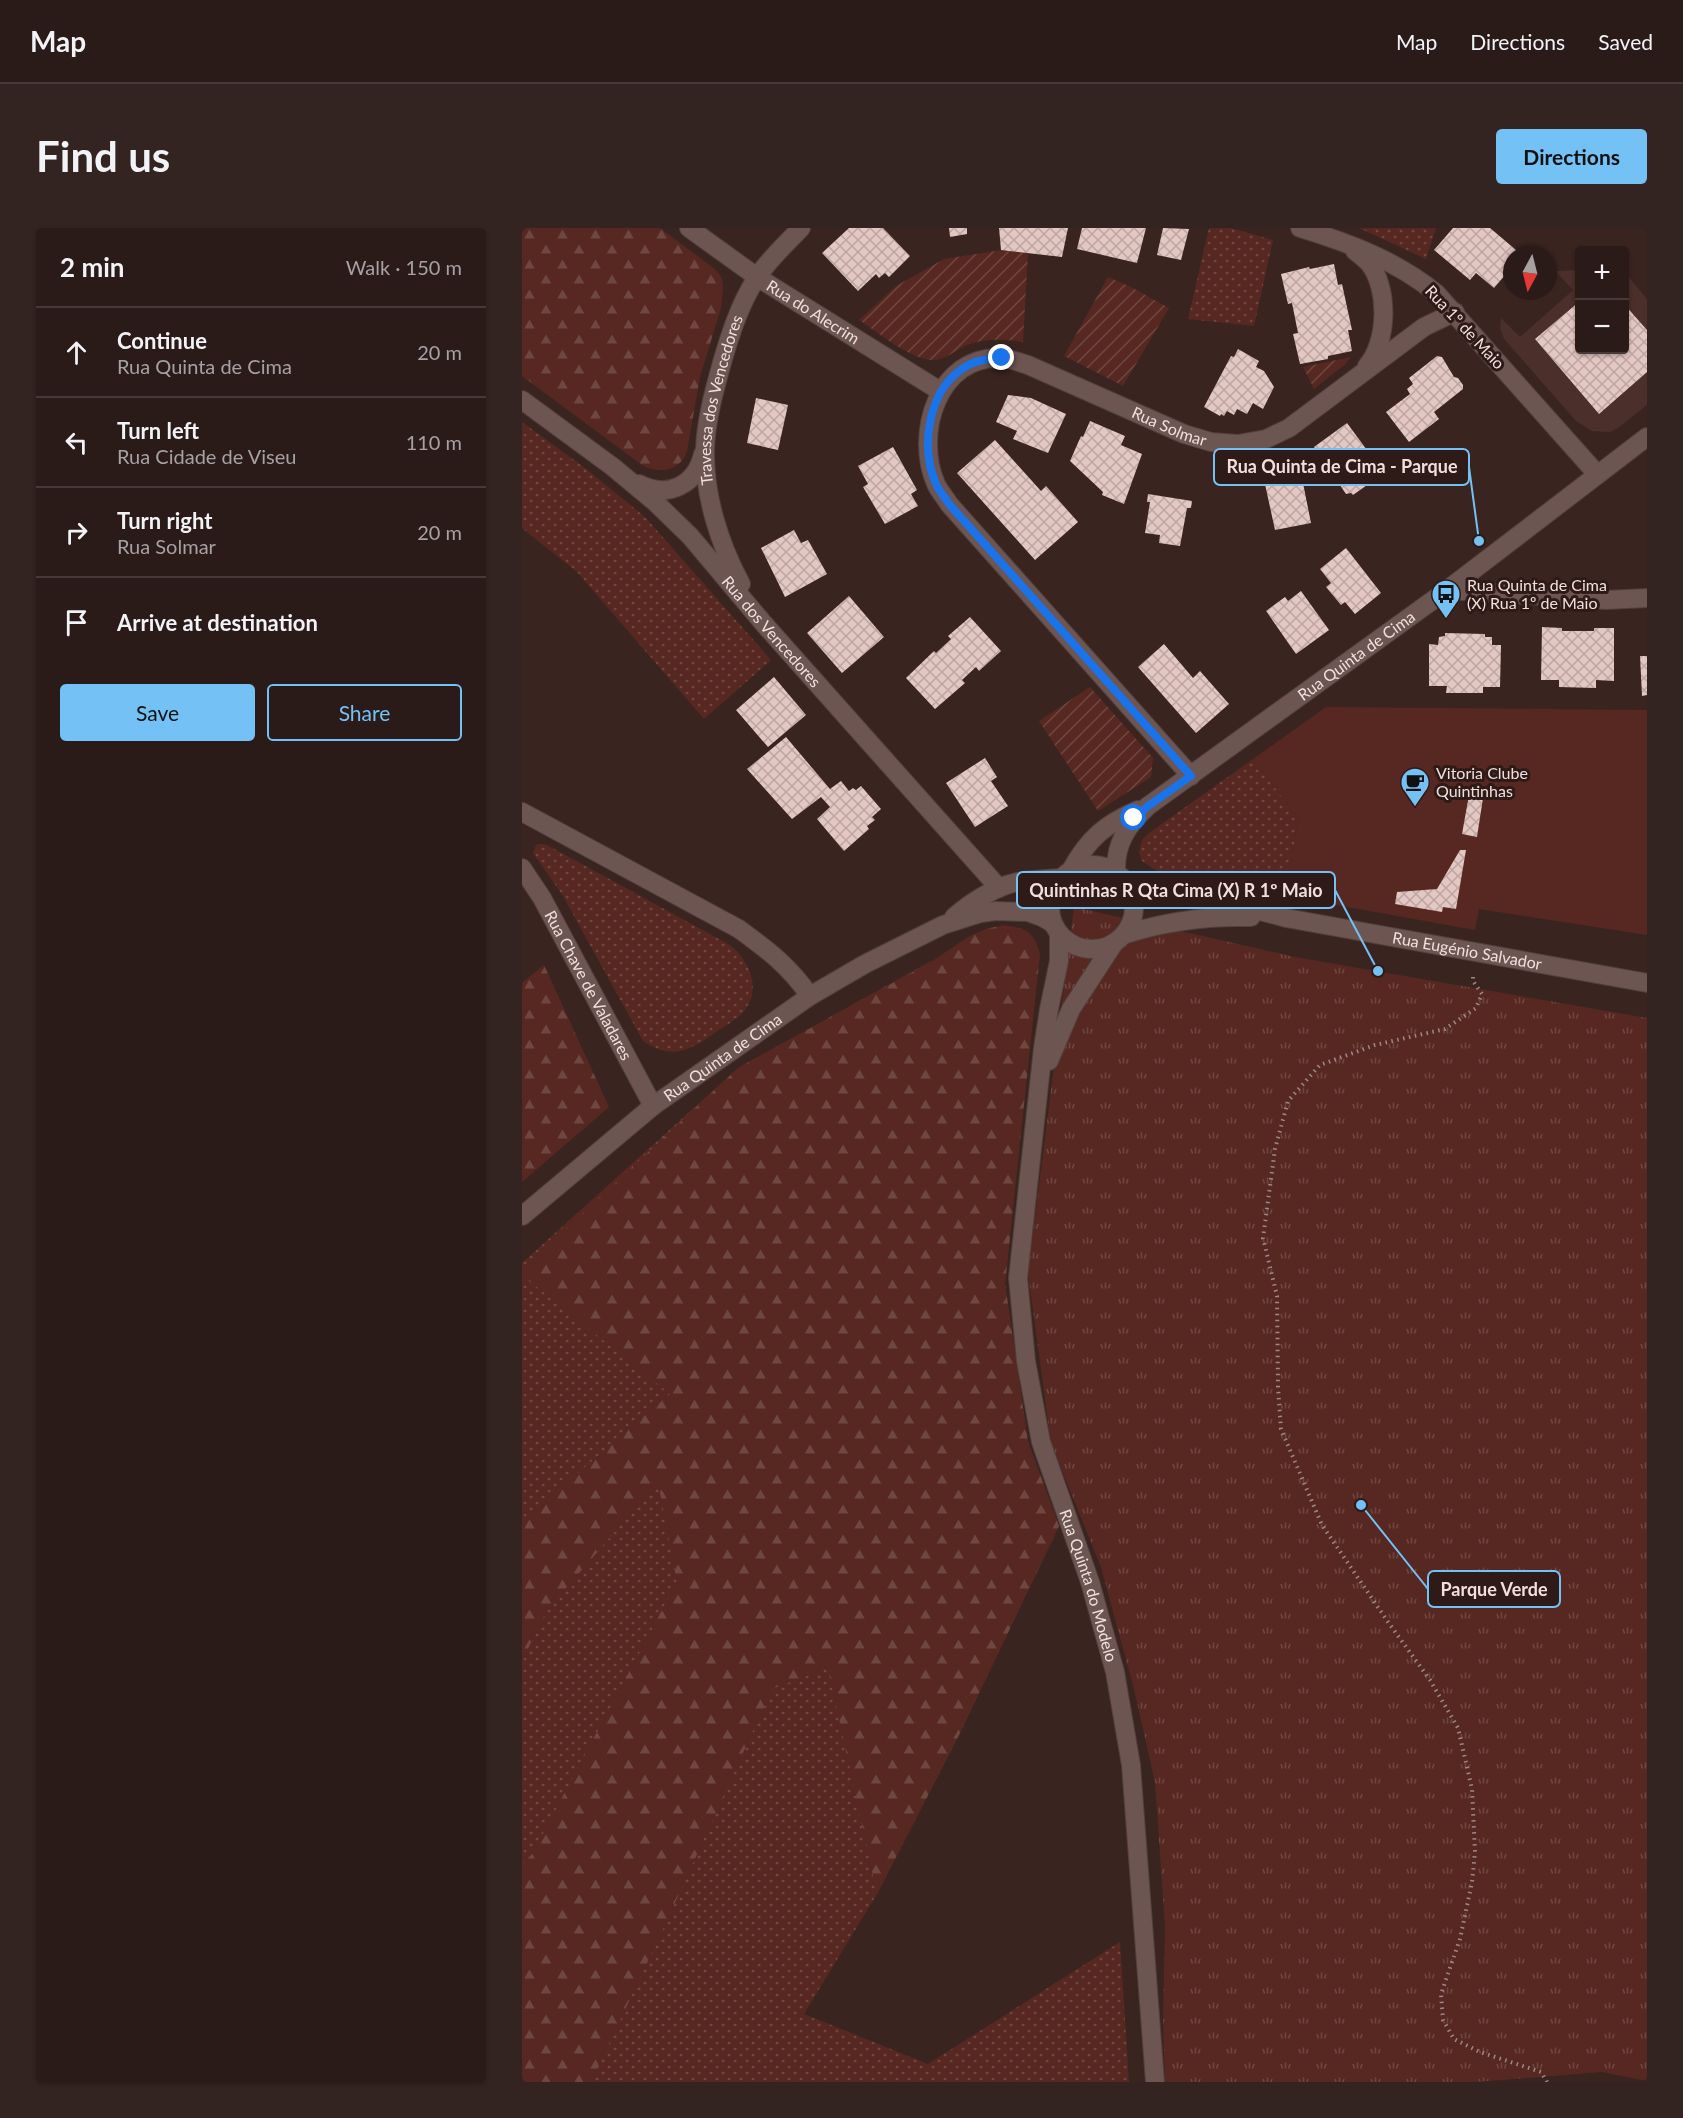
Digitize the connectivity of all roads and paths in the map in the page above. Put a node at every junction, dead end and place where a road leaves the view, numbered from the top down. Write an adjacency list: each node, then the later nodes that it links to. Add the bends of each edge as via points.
1 (689, 228): 5 (street, Rua do Alecrim)
2 (801, 228): 5 (street, Travessa dos Vencedores)
3 (1300, 228): 4 (street, Rua 1º de Maio)
4 (1332, 238): 6 (street, Rua 1º de Maio, via 1416,276); 7 (street, via 1370,264 1382,297 1380,339)
5 (757, 277): 8 (street, Rua do Alecrim); 11 (street, Travessa dos Vencedores, via 742,303 728,344)
6 (1455, 312): 7 (street, Rua Solmar, via 1424,327); 13 (street, Rua 1º de Maio)
7 (1361, 373): 8 (street, Rua Solmar, via 1289,428 1266,439 1238,444 1184,434 1029,365 1002,358 981,360 963,368)
8 (940, 392): 17 (street, via 932,412 929,458 936,483 949,504)
9 (522, 400): 12 (street, Rua dos Vencedores)
10 (1647, 436): 13 (street, Rua Quinta de Cima)
11 (705, 447): 12 (street, via 696,474 671,490 643,486); 16 (street, Travessa dos Vencedores, via 705,474 720,538)
12 (613, 466): 16 (street, Rua dos Vencedores, via 690,536)
13 (1597, 474): 14 (street, Rua Quinta de Cima)
14 (1447, 591): 15 (street, via 1606,600); 17 (street, Rua Quinta de Cima)
15 (1647, 598)
16 (764, 624): 23 (street, Rua dos Vencedores)
17 (1191, 776): 18 (street, Rua Quinta de Cima)
18 (1148, 806): 21 (street, Rua Quinta de Cima, via 1126,815 1092,838); 22 (street, Rua Quinta de Cima, via 1134,818 1122,837 1115,858)
19 (522, 812): 30 (street, via 739,929 792,972)
20 (522, 868): 32 (street, Rua Chave de Valadares, via 542,898)
21 (1066, 874): 22 (street, via 1093,865 1105,867); 23 (street, Rua Quinta de Cima); 26 (street, via 1050,900)
22 (1120, 877): 24 (street, Rua Eugénio Salvador, via 1156,895 1240,906); 27 (street, via 1131,891 1134,914)
23 (999, 888): 25 (street, Rua Quinta de Cima)
24 (1286, 918): 27 (street, Rua Eugénio Salvador, via 1218,916 1160,925); 28 (street, Rua Eugénio Salvador)
25 (943, 926): 26 (street, Rua Quinta de Cima, via 994,911 1028,912); 30 (street, Rua Quinta de Cima)
26 (1056, 928): 27 (street, via 1079,948 1097,949); 31 (street, Rua Quinta do Modelo, via 1059,961 1048,1009)
27 (1119, 939): 31 (street, Rua Quinta do Modelo, via 1071,1009)
28 (1475, 952): 29 (street, Rua Eugénio Salvador); 35 (path, via 1473,981 1482,994 1476,1008 1445,1029 1375,1045 1320,1065 1288,1101 1275,1149 1263,1238 1277,1296 1281,1429 1322,1525 1430,1680 1458,1728 1472,1789 1474,1852 1460,1939 1441,1994 1443,2020 1454,2039 1541,2072)
29 (1647, 982)
30 (810, 996): 32 (street, Rua Quinta de Cima)
31 (1039, 1095): 34 (street, Rua Quinta do Modelo, via 1018,1278 1026,1361 1041,1443 1090,1582 1117,1684 1131,1765)
32 (652, 1106): 33 (street, Rua Quinta de Cima)
33 (522, 1216)
34 (1155, 2082)
35 (1547, 2082)

